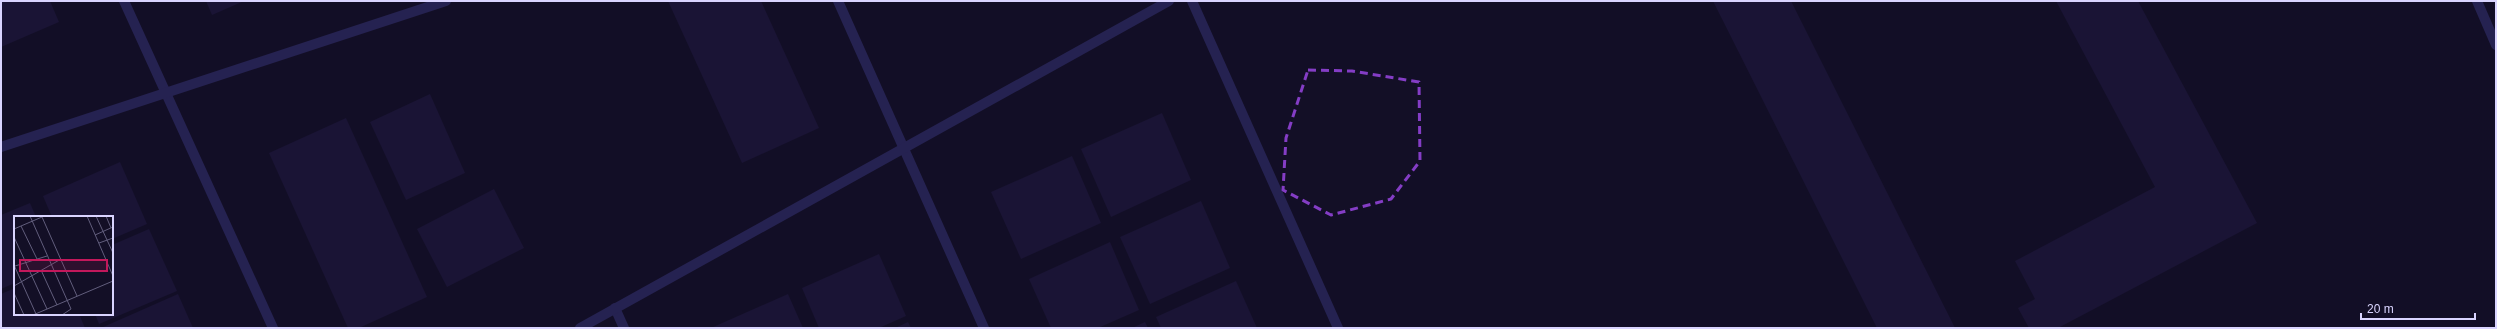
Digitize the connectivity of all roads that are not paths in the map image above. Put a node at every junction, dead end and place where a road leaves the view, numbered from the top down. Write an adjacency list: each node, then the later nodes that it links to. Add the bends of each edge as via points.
1 (124, 1): 8 (street)
2 (446, 1): 8 (street)
3 (838, 1): 10 (street)
4 (1169, 1): 10 (street)
5 (1192, 1): 16 (street)
6 (2477, 1): 7 (street)
7 (2496, 45)
8 (166, 93): 9 (street); 12 (street)
9 (1, 147)
10 (904, 148): 11 (street); 15 (street)
11 (615, 308): 13 (street); 14 (street)
12 (273, 328)
13 (580, 328)
14 (624, 328)
15 (984, 328)
16 (1338, 328)

